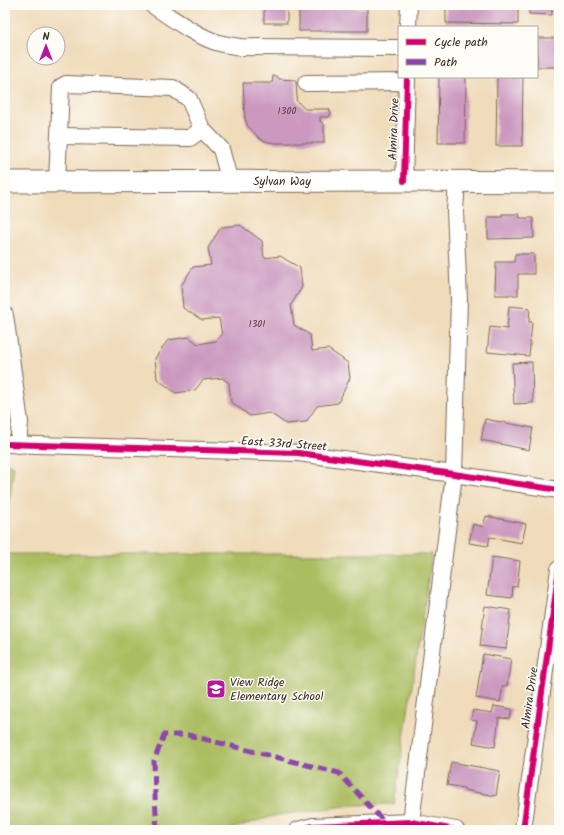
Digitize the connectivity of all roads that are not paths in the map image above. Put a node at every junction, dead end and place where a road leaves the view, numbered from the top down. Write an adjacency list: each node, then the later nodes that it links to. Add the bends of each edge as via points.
1 (152, 5): 5 (street)
2 (175, 5): 5 (street)
3 (409, 5): 4 (street)
4 (408, 26)
5 (193, 31): 6 (street, via 212,41 240,47)
6 (398, 48)
7 (407, 79): 8 (street); 11 (street, Almira Drive)
8 (306, 83)
9 (202, 129): 10 (street, via 190,138); 10 (street, via 189,99 174,88 66,84 61,87); 15 (street, via 221,149)
10 (59, 136): 14 (street)
11 (404, 181): 12 (main road, Sylvan Way); 15 (main road, Sylvan Way)
12 (457, 181): 16 (main road, Sylvan Way); 19 (street, via 455,211 459,299)
13 (5, 182): 14 (main road, Sylvan Way)
14 (57, 182): 15 (main road, Sylvan Way)
15 (230, 182)
16 (559, 182)
17 (5, 315): 18 (street, via 20,422)
18 (11, 445): 19 (street, East 33rd Street, via 298,453)
19 (454, 474): 20 (street, East 33rd Street); 22 (street)
20 (559, 490)
21 (559, 568): 25 (street, Almira Drive)
22 (411, 822): 23 (street, via 313,826); 24 (street)
23 (298, 830)
24 (456, 830)
25 (523, 830)

